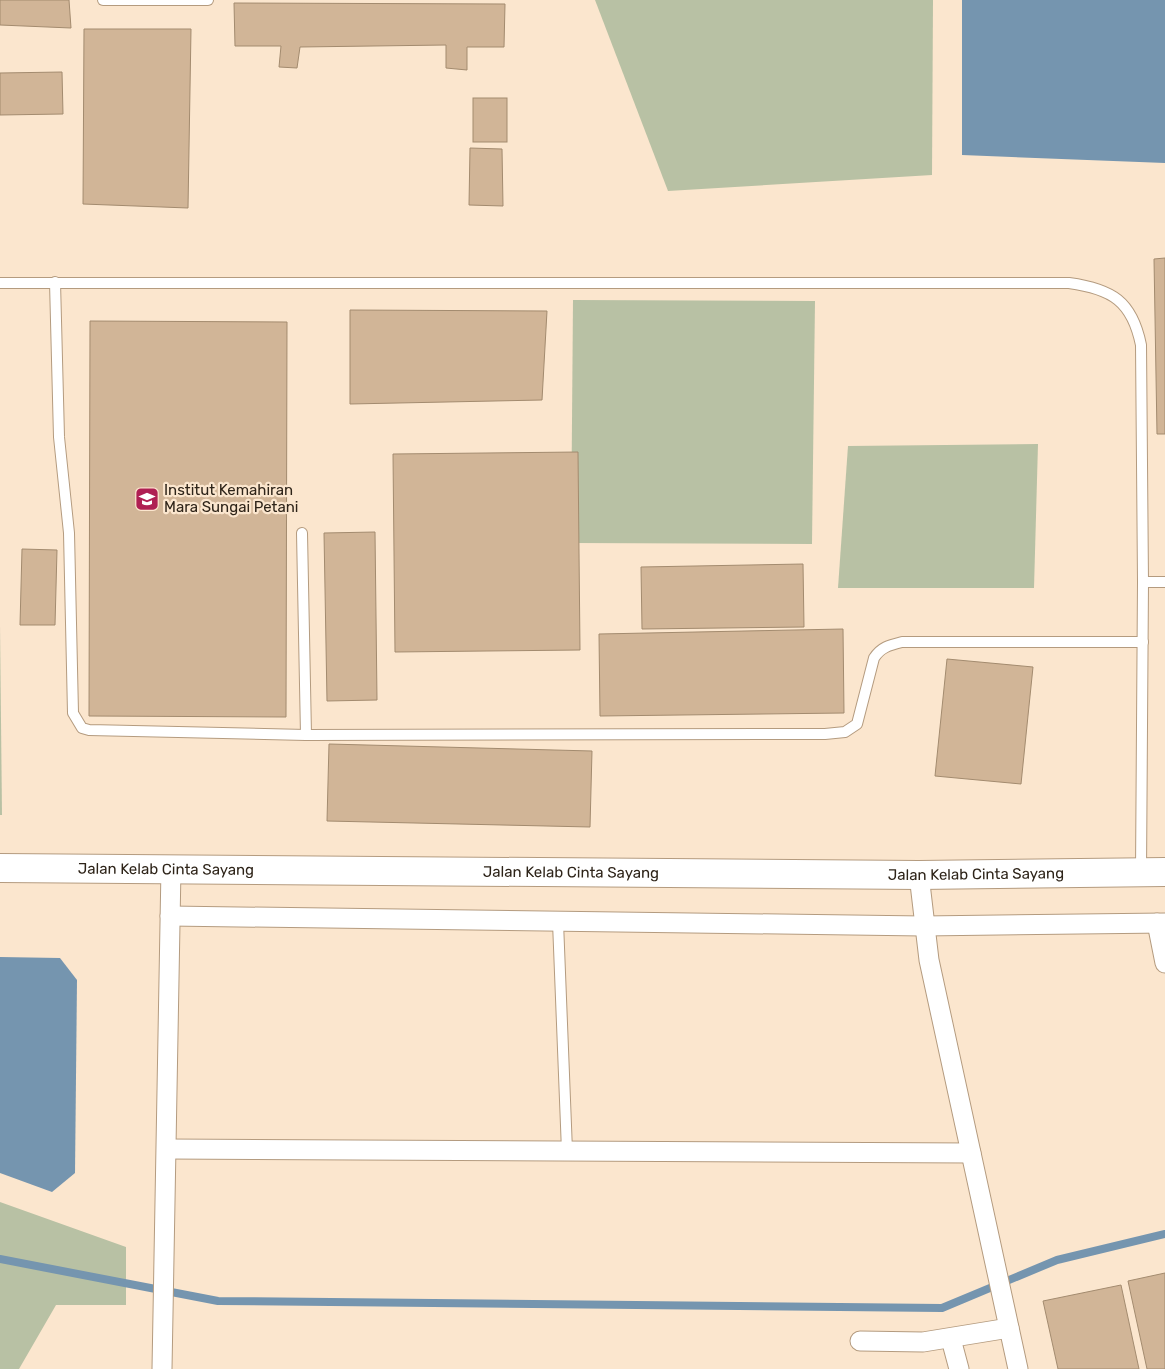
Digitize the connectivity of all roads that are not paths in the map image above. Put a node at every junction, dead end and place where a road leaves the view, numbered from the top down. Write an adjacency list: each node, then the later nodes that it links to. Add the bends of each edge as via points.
1 (103, 0): 2 (lane)
2 (208, 0)
3 (56, 282): 4 (lane); 6 (lane, via 1069,283 1095,286 1128,308 1141,345); 9 (lane, via 59,437 70,534 73,713 78,723 89,730)
4 (0, 283)
5 (302, 533): 9 (lane)
6 (1143, 582): 7 (lane); 8 (lane)
7 (1165, 582)
8 (1143, 642): 9 (lane, via 902,642 890,645 879,650 874,658 857,724 845,732); 12 (lane)
9 (306, 735)
10 (0, 868): 11 (main road, Jalan Kelab Cinta Sayang)
11 (171, 868): 13 (main road, Jalan Kelab Cinta Sayang); 14 (street)
12 (1157, 874): 13 (main road, Jalan Kelab Cinta Sayang)
13 (919, 875): 17 (street)
14 (170, 916): 15 (street); 19 (street)
15 (558, 922): 17 (street); 20 (lane)
16 (1161, 923): 17 (street); 18 (street)
17 (923, 926): 21 (street)
18 (1165, 963)
19 (167, 1149): 20 (street); 25 (street)
20 (567, 1151): 21 (street)
21 (971, 1153): 22 (street)
22 (1009, 1328): 23 (street); 27 (street)
23 (951, 1339): 24 (street, via 923,1342); 26 (street)
24 (860, 1340)
25 (162, 1369)
26 (959, 1369)
27 (1018, 1369)

